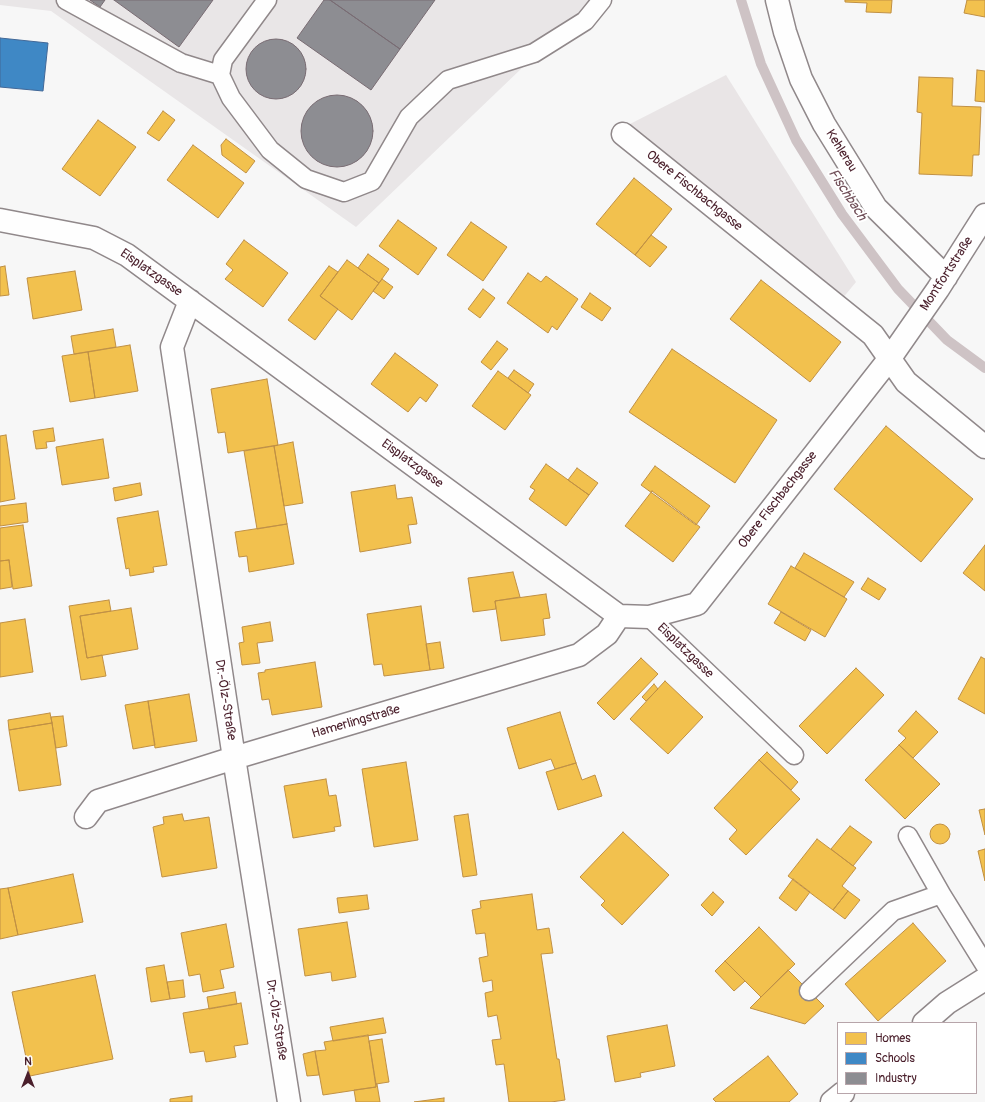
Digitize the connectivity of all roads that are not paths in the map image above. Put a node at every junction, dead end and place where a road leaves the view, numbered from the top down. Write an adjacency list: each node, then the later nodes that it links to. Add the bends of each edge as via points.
1 (66, 0): 5 (lane, via 181,62)
2 (268, 0): 5 (lane, via 223,60)
3 (602, 0): 5 (lane, via 585,21 534,53 448,80 409,117 372,181 344,192 306,179 270,150 231,98)
4 (777, 0): 9 (street, Kehlerau, via 801,78 824,124 876,208)
5 (220, 75)
6 (624, 134): 12 (street, Obere Fischbachgasse, via 873,335)
7 (985, 215): 9 (street, Montfortstraße)
8 (0, 220): 10 (street, Eisplatzgasse, via 94,238 127,255)
9 (942, 283): 11 (street, Montfortstraße)
10 (190, 301): 14 (street, Eisplatzgasse); 17 (street, Dr.-Ölz-Straße, via 172,347)
11 (908, 333): 12 (street, Obere Fischbachgasse)
12 (890, 358): 13 (street, Obere Fischbachgasse, via 906,382); 15 (street, Obere Fischbachgasse, via 697,604)
13 (985, 447)
14 (619, 616): 15 (street, Eisplatzgasse); 17 (street, Hamerlingstraße, via 607,634 579,655)
15 (649, 617): 16 (lane, Eisplatzgasse)
16 (794, 755)
17 (234, 758): 18 (street, Hamerlingstraße, via 98,801); 26 (street, Dr.-Ölz-Straße)
18 (86, 817)
19 (908, 836): 20 (lane)
20 (941, 894): 21 (lane); 23 (lane, via 893,911)
21 (985, 965)
22 (985, 979): 24 (street, via 947,1003)
23 (809, 991)
24 (925, 1022)
25 (842, 1094): 27 (street)
26 (289, 1102)
27 (832, 1102)

